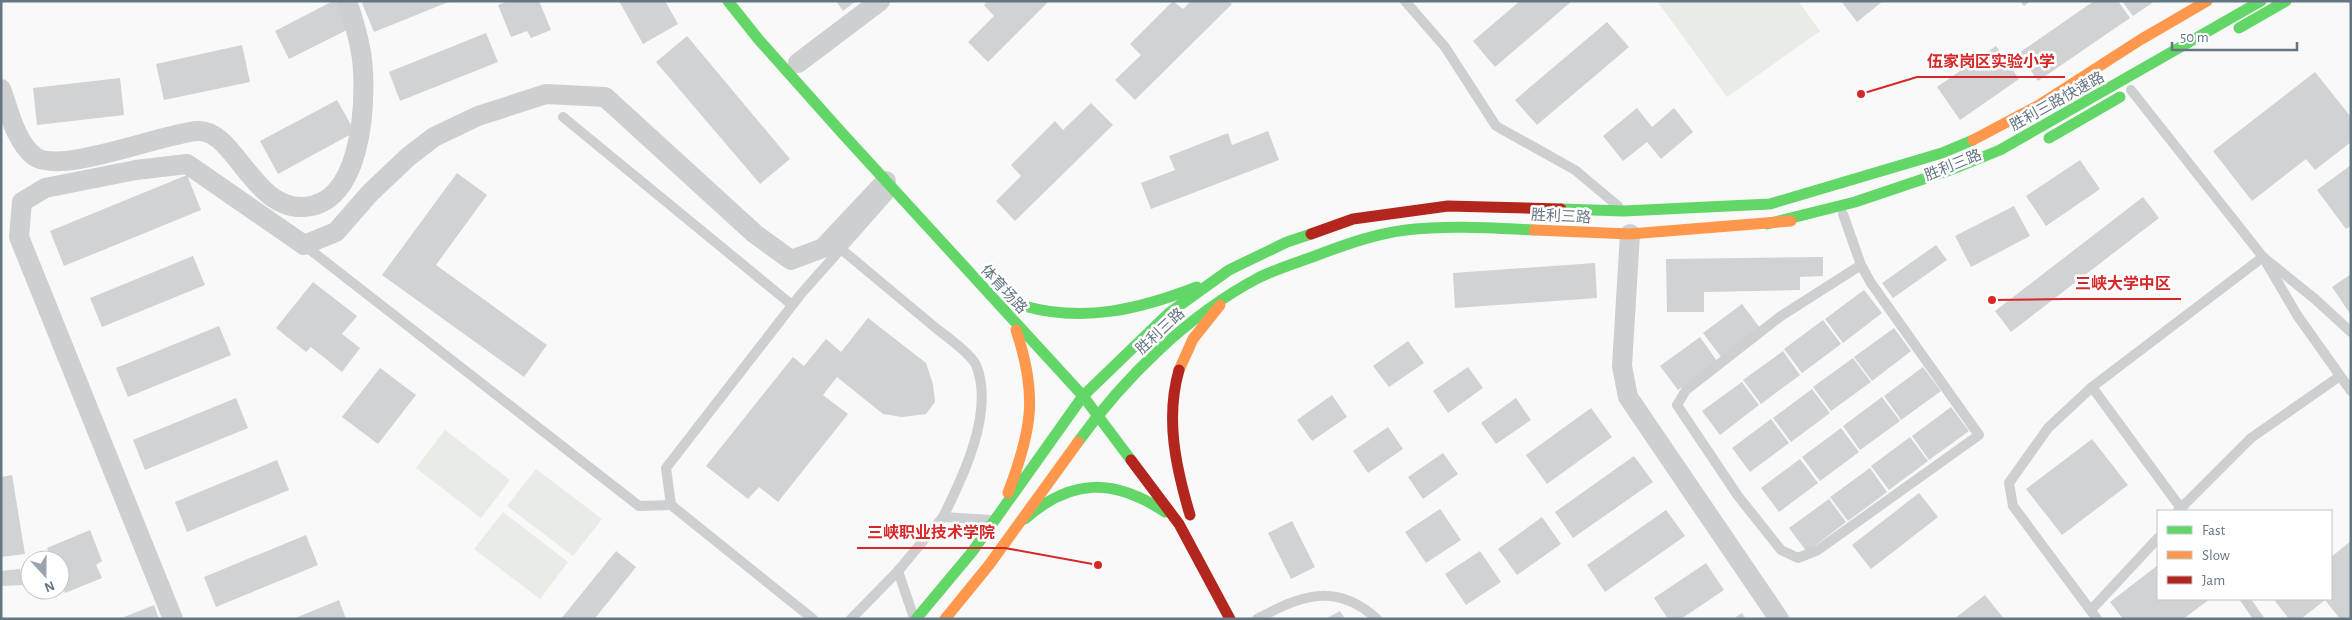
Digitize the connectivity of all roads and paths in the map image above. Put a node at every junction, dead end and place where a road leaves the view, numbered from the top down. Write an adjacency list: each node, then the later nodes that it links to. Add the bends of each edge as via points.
1 (347, 1): 13 (street, via 358,33 363,70 358,146 337,190 322,203 304,207 287,205 258,186 218,136 201,131 53,163 34,157 22,143)
2 (728, 1): 18 (main road, 体育场路)
3 (880, 1): 10 (street)
4 (1406, 1): 22 (lane, via 1445,47 1496,126 1575,170)
5 (2262, 1): 19 (main road, 胜利三路快速路, via 2000,150 1953,169)
6 (2286, 1): 9 (main road)
7 (2210, 6): 8 (main road); 21 (main road, 胜利三路, via 2140,40 2039,105 1990,132 1934,155)
8 (2188, 26)
9 (2232, 32)
10 (797, 61)
11 (2122, 67): 19 (main road, 胜利三路快速路, via 1994,140)
12 (2135, 88): 15 (main road); 28 (lane)
13 (1, 89)
14 (563, 117): 32 (lane)
15 (2035, 145)
16 (2018, 154): 17 (main road, 胜利三路)
17 (1992, 166)
18 (890, 186): 26 (street, via 823,248 792,260 755,234 605,97 546,94 478,116 434,138 376,187 336,232); 27 (lane); 34 (main road, 体育场路)
19 (1854, 196): 21 (main road); 24 (main road)
20 (1892, 202): 23 (main road, 胜利三路)
21 (1770, 204): 22 (main road, 胜利三路)
22 (1624, 211): 30 (main road, 胜利三路, via 1448,206 1353,219 1287,242)
23 (1843, 214): 24 (main road, 胜利三路); 29 (lane)
24 (1767, 224): 25 (main road, 胜利三路)
25 (1630, 234): 31 (main road, 胜利三路, via 1449,226 1404,230 1357,240 1260,277); 62 (street, via 1622,366 1628,397)
26 (304, 245): 44 (lane, via 639,506); 54 (street, via 187,164 136,170 45,188 22,202 20,237)
27 (840, 249): 32 (lane); 47 (lane, via 954,342 976,364 982,397 975,440 964,476)
28 (2263, 257): 35 (lane, via 2315,298); 36 (lane, via 2297,315); 38 (lane)
29 (1861, 265): 29 (lane, via 1979,435 1818,550 1798,558 1781,550 1738,496 1677,405 1686,390 1781,316)
30 (1215, 280): 33 (main road, 体育场路, via 1169,299 1128,309 1057,314 1021,302); 37 (main road, 胜利三路, via 1169,312)
31 (1228, 295): 41 (main road, 胜利三路, via 1182,328); 43 (main road, via 1187,350 1175,378 1172,442 1179,480 1192,519)
32 (792, 305): 44 (lane, via 666,468)
33 (1036, 318)
34 (1012, 319): 40 (main road, 体育场路); 46 (main road, via 1026,356 1032,395 1029,432 1022,457)
35 (2351, 332)
36 (2340, 376): 39 (lane); 45 (lane, via 2251,438)
37 (1092, 380): 40 (main road, 胜利三路); 41 (main road)
38 (2092, 387): 45 (lane); 53 (lane, via 2048,428 2009,483 2012,506)
39 (2351, 391)
40 (1083, 396): 42 (main road, 体育场路); 46 (main road, 胜利三路)
41 (1112, 406): 42 (main road, 胜利三路)
42 (1097, 415): 48 (main road, 胜利三路); 49 (main road, 体育场路)
43 (1173, 491)
44 (671, 505): 55 (lane)
45 (2180, 510)
46 (998, 515): 47 (lane); 57 (main road, 胜利三路)
47 (942, 517): 51 (lane)
48 (1018, 524): 49 (main road, via 1049,499 1073,490 1098,487 1121,489 1144,499); 58 (main road, 胜利三路)
49 (1179, 524): 59 (main road, 体育场路)
50 (2157, 539): 53 (lane)
51 (898, 571): 56 (lane); 57 (lane)
52 (2246, 600): 63 (lane)
53 (2094, 614)
54 (173, 619)
55 (813, 619)
56 (851, 619)
57 (916, 619)
58 (945, 619)
59 (1230, 619)
60 (1257, 619): 61 (lane, via 1304,597 1325,596 1344,598 1362,606)
61 (1376, 619)
62 (1779, 619)
63 (2259, 619)

